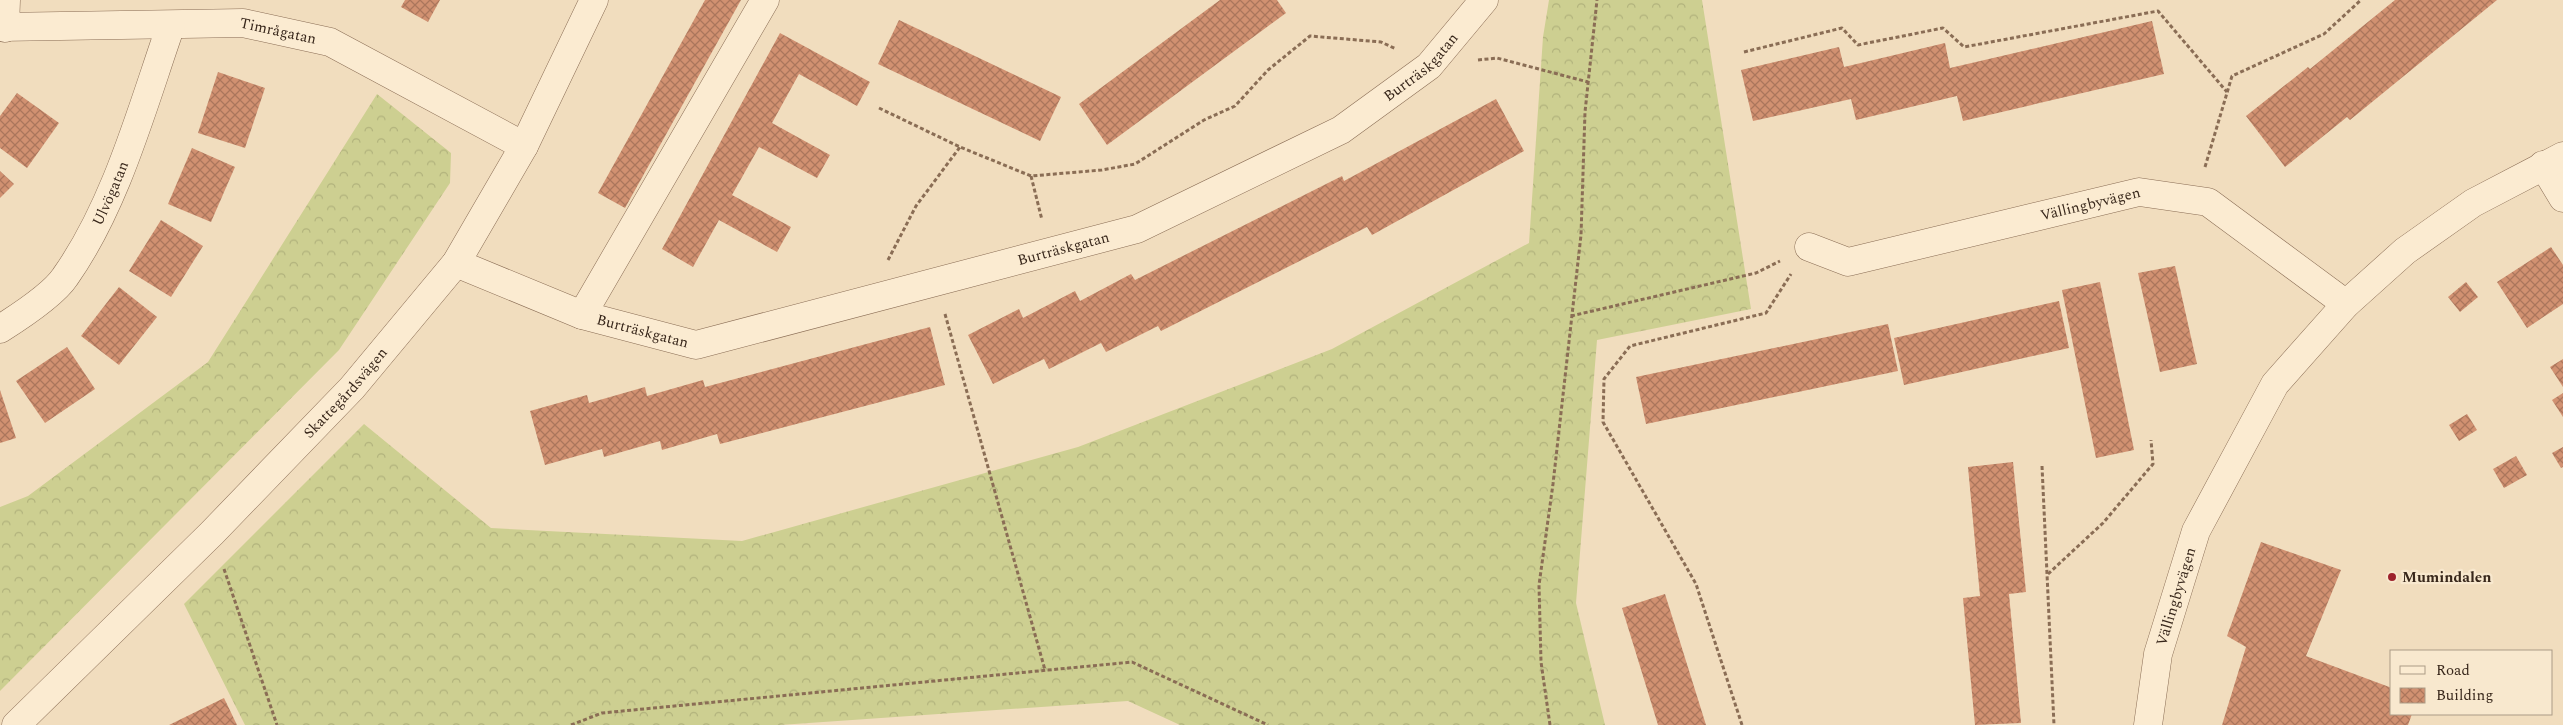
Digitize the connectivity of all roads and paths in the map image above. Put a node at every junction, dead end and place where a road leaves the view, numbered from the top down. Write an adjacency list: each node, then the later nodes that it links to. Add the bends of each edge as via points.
1 (6, 0): 8 (street, Timrågatan)
2 (594, 0): 15 (street, Skattegårdsvägen)
3 (765, 0): 26 (street, Burträskgatan)
4 (1484, 0): 11 (street, Burträskgatan)
5 (1597, 0): 12 (path)
6 (2360, 0): 13 (path, via 2324,34 2232,76)
7 (171, 25): 8 (street, Timrågatan); 15 (street, Timrågatan, via 243,23 330,42); 28 (street, Ulvögatan, via 105,208 64,278 24,314)
8 (2, 27)
9 (1744, 52): 13 (path, via 1842,28 1858,45 1943,28 1964,47 2158,11)
10 (1497, 58): 12 (path)
11 (1429, 66): 18 (path, via 1381,42 1310,36 1268,70 1235,106 1204,120 1135,164); 24 (street, Burträskgatan, via 1341,130 1137,229)
12 (1588, 82): 27 (path, via 1581,235)
13 (2227, 92): 20 (path)
14 (879, 108): 16 (path)
15 (524, 146): 23 (street, Skattegårdsvägen)
16 (960, 146): 18 (path); 24 (path, via 916,206 887,262)
17 (2553, 161): 19 (street, Vällingbyvägen); 25 (street, Vällingbyvägen, via 2473,203 2405,251)
18 (1031, 176): 21 (path)
19 (2563, 198)
20 (2195, 200): 22 (street, Vällingbyvägen, via 2139,192 1848,262); 25 (street, Vällingbyvägen, via 2208,202)
21 (1043, 220)
22 (1809, 247): 27 (path, via 1756,273); 40 (path, via 1766,313 1630,346 1604,379 1603,422 1696,584)
23 (456, 263): 26 (street, Burträskgatan); 32 (street, Skattegårdsvägen, via 352,388)
24 (893, 293): 26 (street, Burträskgatan, via 696,344)
25 (2346, 304): 42 (street, Vällingbyvägen, via 2275,384 2196,530 2158,654)
26 (582, 315)
27 (1571, 316): 39 (path, via 1553,484 1538,585 1541,662)
28 (0, 329)
29 (951, 334): 34 (path)
30 (2151, 440): 33 (path, via 2154,464 2103,523)
31 (2042, 466): 33 (path)
32 (212, 532): 35 (street, Skattegårdsvägen); 36 (path)
33 (2047, 575): 41 (path)
34 (1044, 670): 37 (path, via 602,712); 38 (path, via 1132,662)
35 (16, 725)
36 (277, 725)
37 (571, 725)
38 (1268, 725)
39 (1550, 725)
40 (1742, 725)
41 (2054, 725)
42 (2148, 725)

